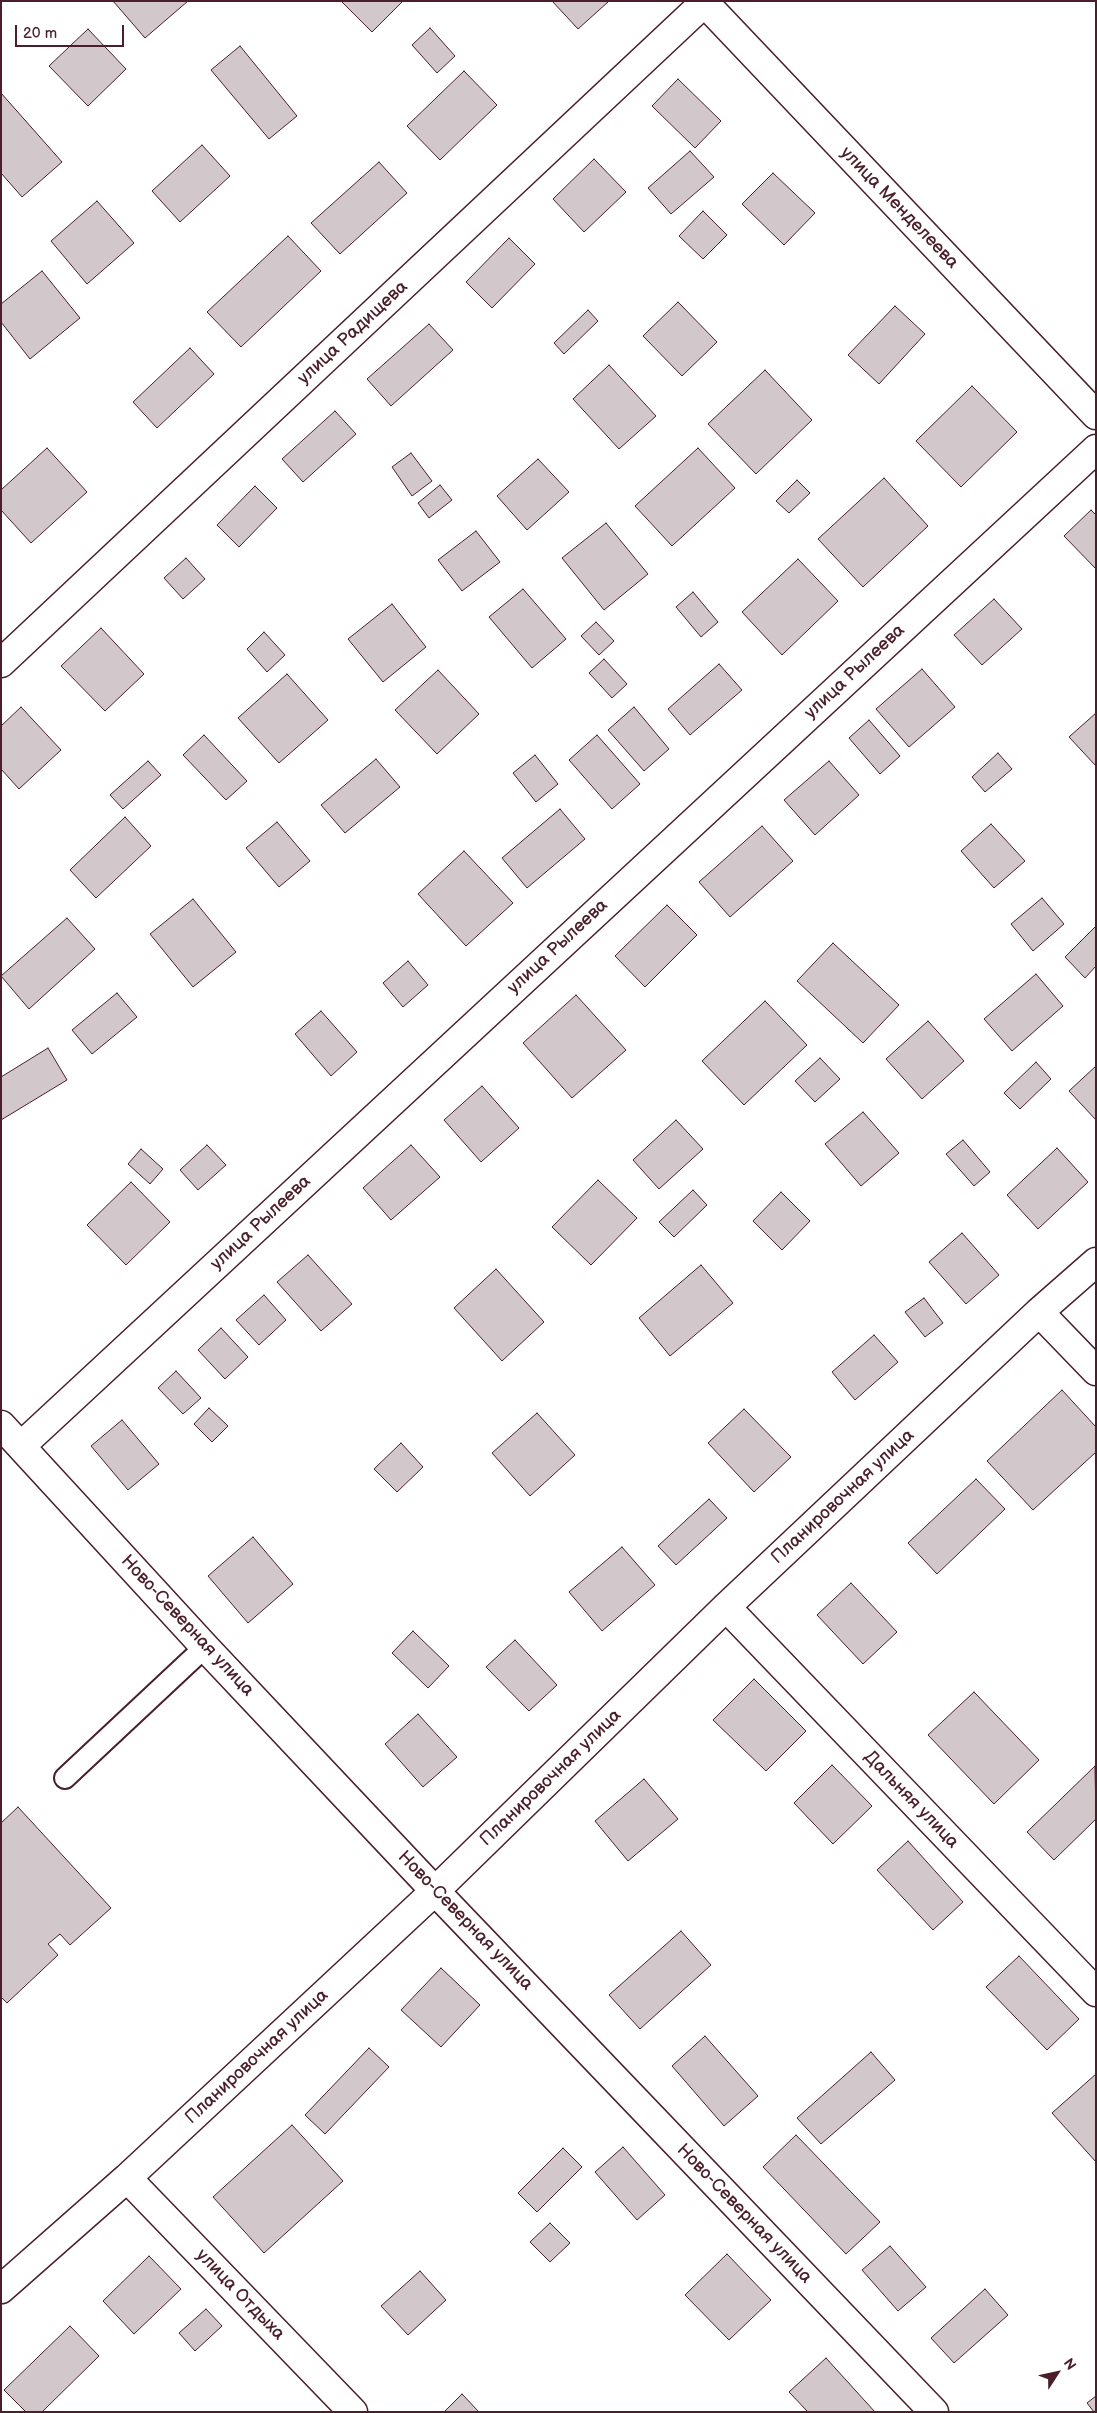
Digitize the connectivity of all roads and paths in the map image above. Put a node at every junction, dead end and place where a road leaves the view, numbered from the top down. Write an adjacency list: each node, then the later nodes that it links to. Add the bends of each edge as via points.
1 (704, 2): 2 (street, улица Менделеева); 4 (street, улица Радищева)
2 (1096, 415)
3 (1096, 449): 9 (street, улица Рылеева)
4 (1, 663)
5 (1096, 1262): 6 (street, Планировочная улица)
6 (1039, 1312): 7 (street); 10 (street, Планировочная улица)
7 (1096, 1371)
8 (1, 1424): 9 (street, Ново-Северная улица)
9 (21, 1446): 11 (street, Ново-Северная улица)
10 (726, 1607): 13 (street, Планировочная улица); 14 (street, Дальняя улица)
11 (205, 1647): 12 (lane); 13 (street, Ново-Северная улица)
12 (65, 1778)
13 (435, 1891): 15 (street, Планировочная улица); 18 (street, Ново-Северная улица)
14 (1096, 1992)
15 (127, 2178): 16 (street, Планировочная улица); 17 (street, улица Отдыха)
16 (1, 2289)
17 (353, 2412)
18 (934, 2412)

